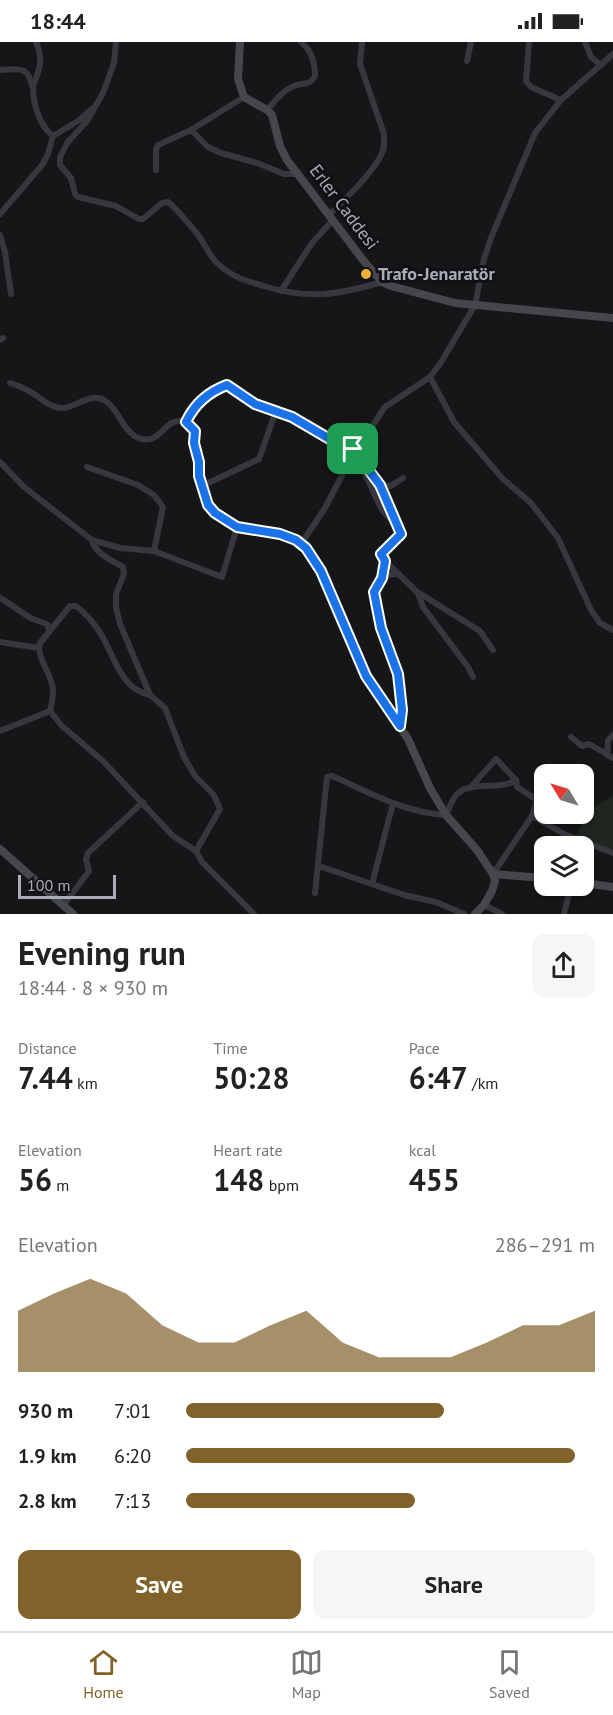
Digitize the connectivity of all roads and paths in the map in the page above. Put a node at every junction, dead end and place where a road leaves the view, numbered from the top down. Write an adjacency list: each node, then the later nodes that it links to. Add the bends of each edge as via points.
1 (36, 42): 13 (street, via 40,63)
2 (116, 42): 16 (street, via 111,75)
3 (240, 42): 14 (street, via 238,79)
4 (301, 42): 17 (street, via 313,59 315,76 309,83 294,85)
5 (363, 42): 23 (street, via 360,64 385,146 382,156)
6 (471, 42): 10 (street)
7 (529, 42): 15 (street, via 526,81)
8 (585, 42): 11 (street, via 591,57)
9 (613, 54): 11 (street)
10 (467, 61)
11 (601, 65): 15 (street)
12 (0, 70): 13 (street, via 22,69)
13 (32, 86): 19 (street, via 40,120)
14 (244, 98): 17 (street); 18 (street)
15 (561, 100): 28 (street, via 535,133 511,187 484,259)
16 (94, 107): 19 (street, via 78,122); 26 (street, via 60,157 60,165 75,194 116,206 138,219 147,218 168,202 229,273)
17 (267, 110): 21 (street, Erler Caddesi, via 275,122 282,152)
18 (191, 130): 20 (street, via 158,145); 21 (street, via 208,147 221,153 284,174)
19 (53, 136): 22 (street, via 42,165)
20 (156, 170)
21 (298, 174): 23 (street, Erler Caddesi)
22 (0, 214)
23 (331, 217): 25 (street, Erler Caddesi); 26 (street)
24 (0, 235): 27 (street)
25 (382, 282): 26 (street, via 330,294 297,295); 28 (street)
26 (281, 291)
27 (11, 294)
28 (475, 305): 29 (street); 30 (street)
29 (613, 318)
30 (430, 377): 35 (street, via 385,407); 53 (street, via 454,422 503,479 531,503 558,538 591,610)
31 (10, 383): 33 (street, via 57,408 101,399 115,410 131,433 146,440 160,434 173,420)
32 (276, 411): 33 (street, via 255,404 227,385 210,392); 34 (street); 41 (street, via 259,459)
33 (186, 422): 41 (street, via 195,431)
34 (318, 432): 35 (street); 37 (street)
35 (353, 449): 40 (street)
36 (0, 462): 44 (street, via 24,488)
37 (349, 462): 42 (street, via 363,470 382,510); 45 (street)
38 (87, 467): 46 (street, via 138,485 154,495 163,507)
39 (403, 478): 40 (street, via 391,486)
40 (380, 485): 42 (street)
41 (202, 486): 43 (street, via 208,505)
42 (397, 526): 47 (street, via 401,534 381,554)
43 (237, 527): 45 (street, via 280,534); 46 (street, via 222,577)
44 (92, 540): 46 (street); 58 (street, via 100,553 123,567 116,607)
45 (301, 544): 60 (street, via 316,561 366,676)
46 (154, 551)
47 (385, 561): 48 (street); 49 (street)
48 (399, 574): 49 (street); 50 (street)
49 (382, 578): 60 (street, via 374,592 381,628 398,674)
50 (418, 593): 56 (street, via 480,631); 57 (street, via 423,607)
51 (0, 598): 52 (street, via 44,622)
52 (49, 630): 55 (street); 58 (street, via 70,606 76,606 100,631 124,679 140,693)
53 (613, 630)
54 (0, 642): 55 (street)
55 (39, 648): 59 (street, via 52,683)
56 (493, 650)
57 (472, 677)
58 (150, 695): 73 (street, via 165,708 184,757 195,776 214,795 220,809)
59 (50, 711): 61 (street); 68 (street)
60 (400, 726): 70 (street)
61 (0, 731)
62 (613, 735): 64 (street, via 608,740)
63 (572, 737): 64 (street, via 582,746 589,744)
64 (607, 754): 65 (street)
65 (613, 758)
66 (516, 780): 67 (street, via 509,785); 67 (street, via 496,759); 71 (street, via 517,787 537,800)
67 (470, 789): 70 (street, via 458,794)
68 (143, 802): 73 (street, via 173,836); 84 (street, via 88,853 89,871)
69 (393, 803): 70 (street, via 423,813); 75 (street, via 327,777); 78 (street)
70 (446, 815): 76 (street)
71 (532, 816): 74 (street, via 566,835); 76 (street)
72 (0, 849): 84 (street)
73 (196, 850): 86 (street, via 202,862)
74 (613, 853)
75 (319, 866): 78 (street); 81 (street)
76 (493, 874): 77 (street); 83 (street, via 494,886)
77 (534, 877)
78 (372, 884): 87 (street)
79 (594, 884): 80 (street)
80 (613, 887)
81 (315, 893)
82 (569, 896): 90 (street)
83 (484, 905): 88 (street); 89 (street)
84 (63, 906): 85 (street)
85 (73, 914)
86 (254, 914)
87 (464, 914)
88 (474, 914)
89 (502, 914)
90 (564, 914)

